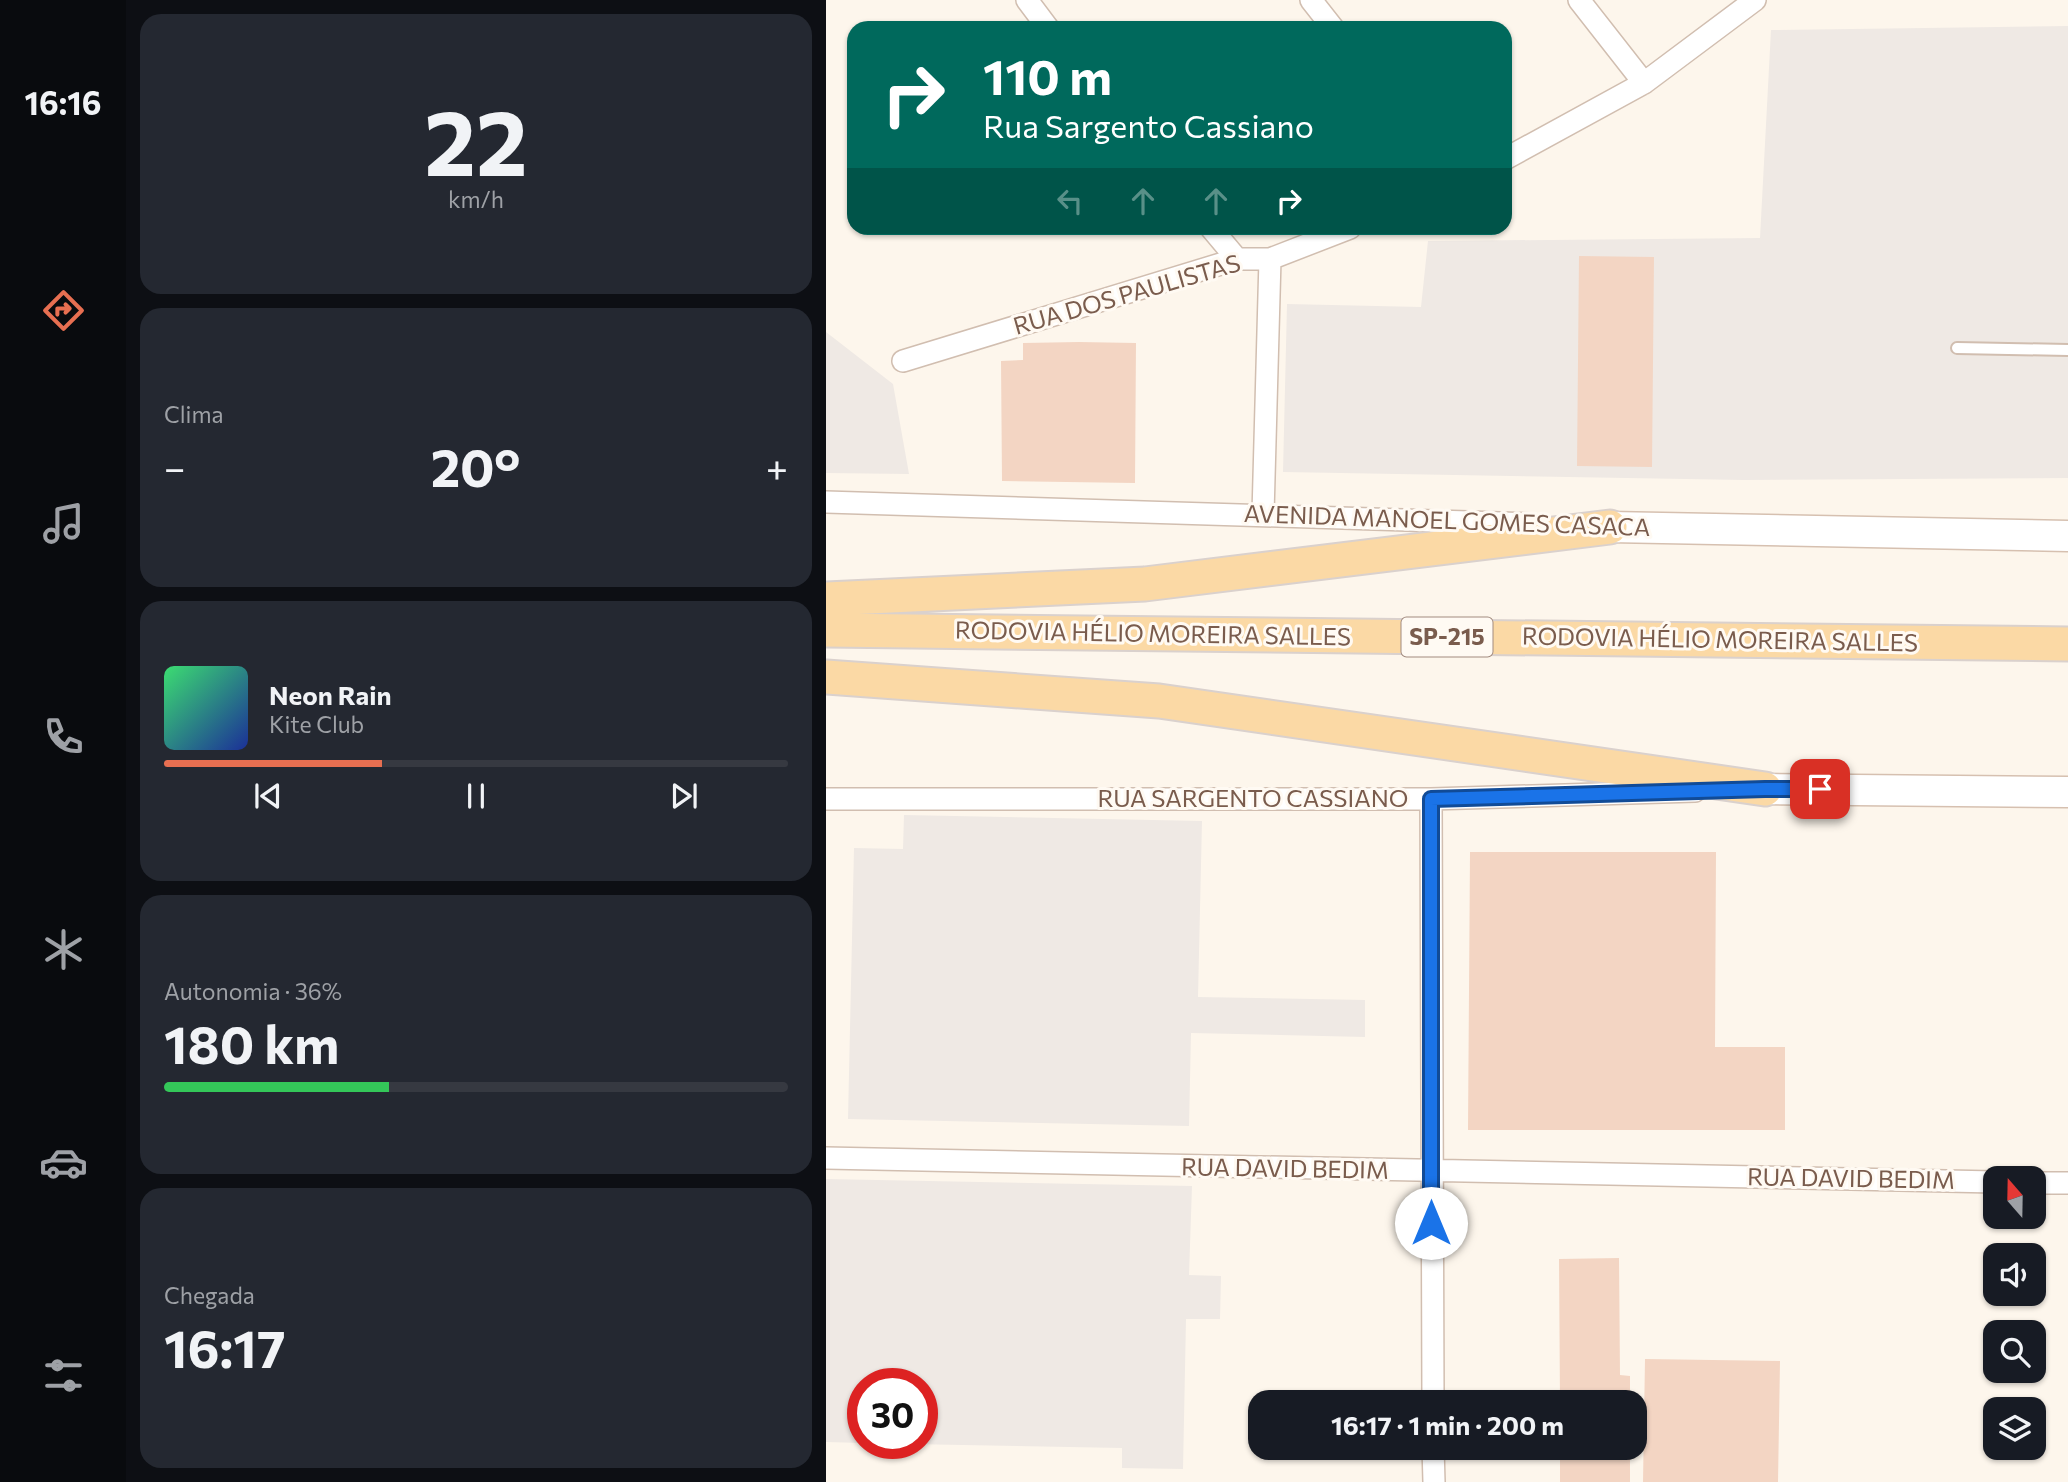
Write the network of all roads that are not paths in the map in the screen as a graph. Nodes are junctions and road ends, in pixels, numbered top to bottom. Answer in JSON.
{"nodes":[{"id":1,"x":1027,"y":0,"type":"edge"},
{"id":2,"x":1311,"y":0,"type":"edge"},
{"id":3,"x":1579,"y":0,"type":"edge"},
{"id":4,"x":1755,"y":0,"type":"edge"},
{"id":5,"x":1043,"y":21,"type":"edge"},
{"id":6,"x":1328,"y":21,"type":"edge"},
{"id":7,"x":1644,"y":83,"type":"junction"},
{"id":8,"x":1512,"y":155,"type":"edge"},
{"id":9,"x":1217,"y":235,"type":"edge"},
{"id":10,"x":1332,"y":235,"type":"edge"},
{"id":11,"x":1237,"y":259,"type":"junction"},
{"id":12,"x":1270,"y":259,"type":"junction"},
{"id":13,"x":1957,"y":348,"type":"dead end"},
{"id":14,"x":2068,"y":350,"type":"edge"},
{"id":15,"x":903,"y":361,"type":"dead end"},
{"id":16,"x":826,"y":502,"type":"edge"},
{"id":17,"x":1263,"y":514,"type":"junction"},
{"id":18,"x":1610,"y":527,"type":"junction"},
{"id":19,"x":2068,"y":536,"type":"edge"},
{"id":20,"x":826,"y":599,"type":"edge"},
{"id":21,"x":826,"y":630,"type":"edge"},
{"id":22,"x":2068,"y":644,"type":"edge"},
{"id":23,"x":826,"y":677,"type":"edge"},
{"id":24,"x":1765,"y":789,"type":"junction"},
{"id":25,"x":2068,"y":792,"type":"edge"},
{"id":26,"x":826,"y":799,"type":"edge"},
{"id":27,"x":1431,"y":799,"type":"junction"},
{"id":28,"x":826,"y":1158,"type":"edge"},
{"id":29,"x":1430,"y":1172,"type":"junction"},
{"id":30,"x":1983,"y":1182,"type":"edge"},
{"id":31,"x":2046,"y":1183,"type":"edge"},
{"id":32,"x":2068,"y":1183,"type":"edge"},
{"id":33,"x":1433,"y":1390,"type":"edge"},
{"id":34,"x":1433,"y":1460,"type":"edge"},
{"id":35,"x":1434,"y":1482,"type":"edge"}],
"edges":[{"from":1,"to":5,"type":"street"},
{"from":2,"to":6,"type":"street"},
{"from":3,"to":7,"type":"street"},
{"from":4,"to":7,"type":"street"},
{"from":7,"to":8,"type":"street"},
{"from":9,"to":11,"type":"street"},
{"from":10,"to":12,"type":"street","name":"RUA DOS PAULISTAS"},
{"from":11,"to":12,"type":"street","name":"RUA DOS PAULISTAS"},
{"from":11,"to":15,"type":"street","name":"RUA DOS PAULISTAS"},
{"from":12,"to":17,"type":"street"},
{"from":13,"to":14,"type":"lane"},
{"from":16,"to":17,"type":"street","name":"AVENIDA MANOEL GOMES CASACA"},
{"from":17,"to":18,"type":"street","name":"AVENIDA MANOEL GOMES CASACA"},
{"from":18,"to":19,"type":"main road","name":"AVENIDA MANOEL GOMES CASACA"},
{"from":18,"to":20,"type":"main road"},
{"from":21,"to":22,"type":"main road","name":"RODOVIA HÉLIO MOREIRA SALLES","number":"SP-215"},
{"from":23,"to":24,"type":"main road"},
{"from":24,"to":25,"type":"main road"},
{"from":24,"to":27,"type":"street","name":"RUA SARGENTO CASSIANO"},
{"from":26,"to":27,"type":"street","name":"RUA SARGENTO CASSIANO"},
{"from":27,"to":29,"type":"street"},
{"from":28,"to":29,"type":"street","name":"RUA DAVID BEDIM"},
{"from":29,"to":30,"type":"street","name":"RUA DAVID BEDIM"},
{"from":29,"to":33,"type":"street"},
{"from":31,"to":32,"type":"street"},
{"from":34,"to":35,"type":"street"}]}
